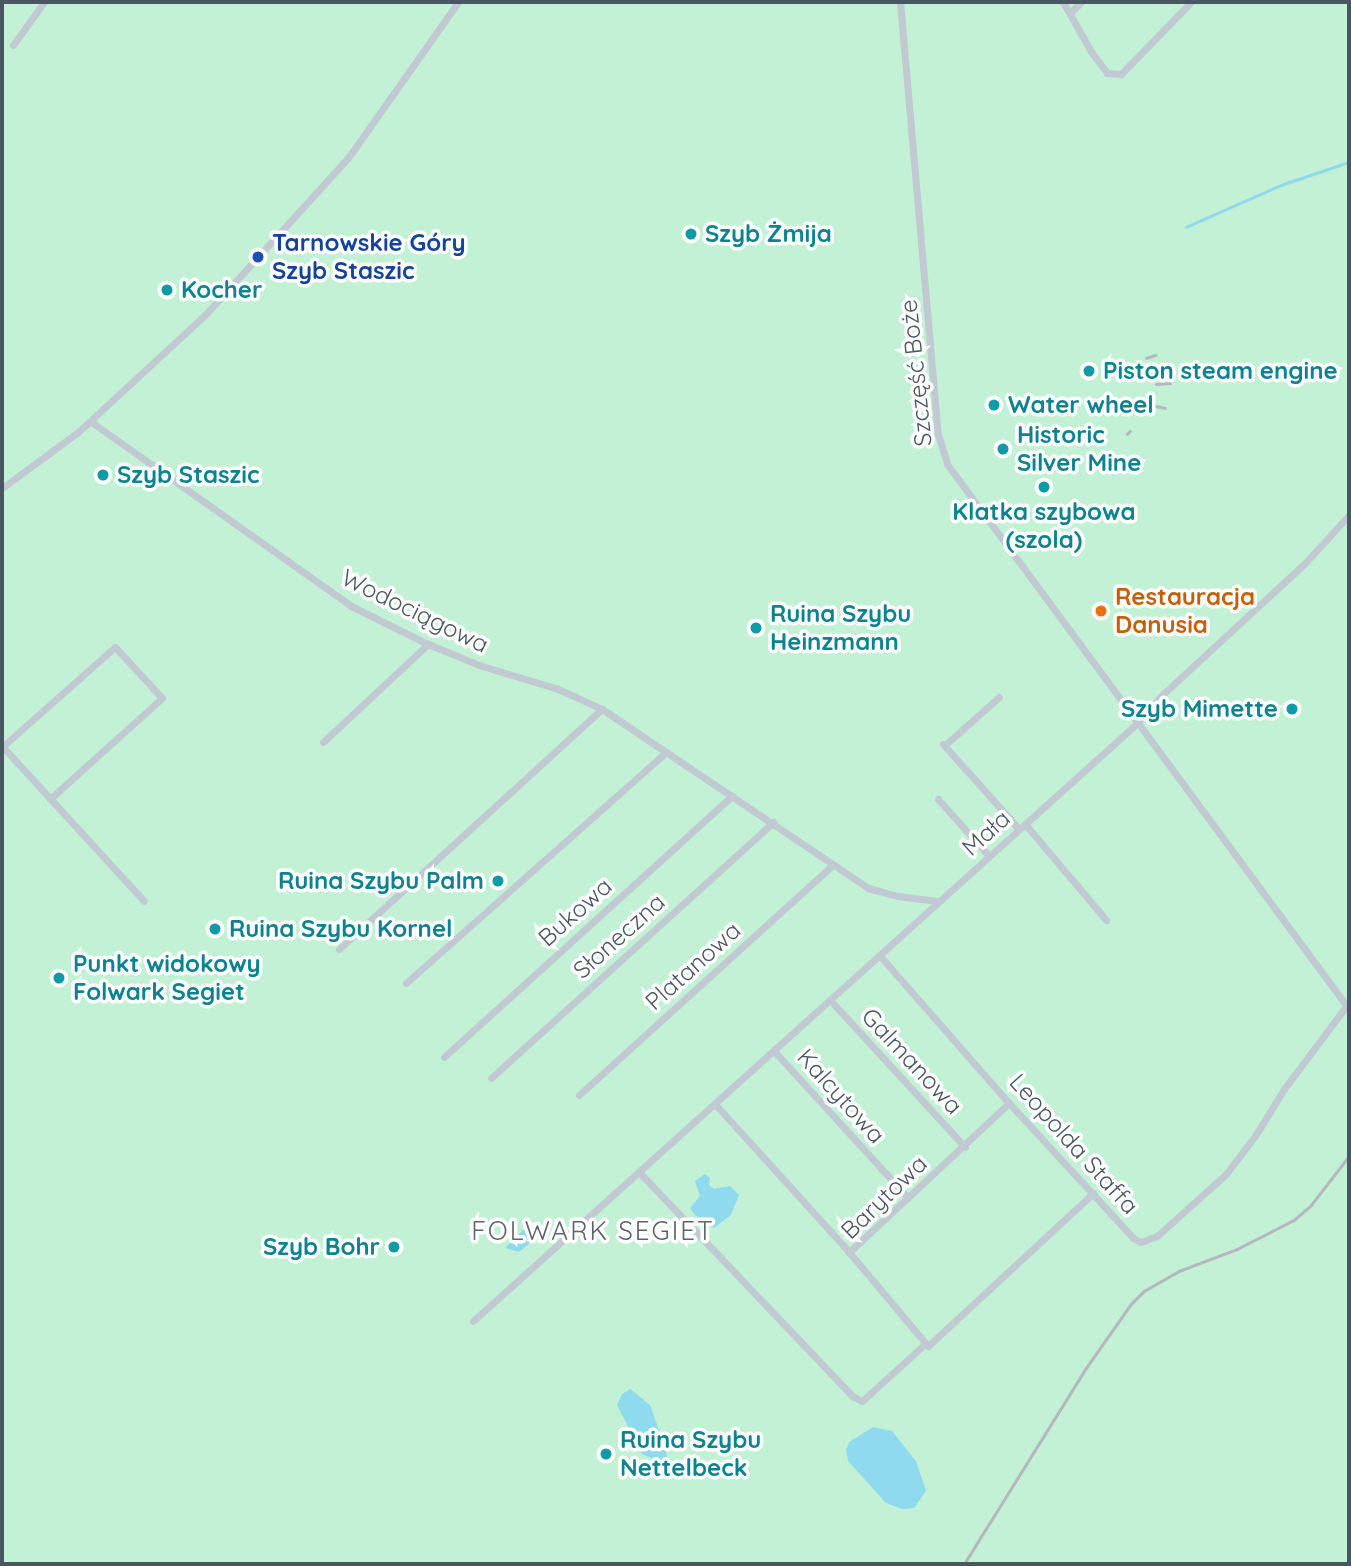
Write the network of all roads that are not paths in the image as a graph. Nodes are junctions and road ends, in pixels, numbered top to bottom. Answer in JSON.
{"nodes":[{"id":1,"x":44,"y":2,"type":"edge"},
{"id":2,"x":458,"y":2,"type":"edge"},
{"id":3,"x":900,"y":2,"type":"edge"},
{"id":4,"x":1063,"y":2,"type":"edge"},
{"id":5,"x":1081,"y":2,"type":"edge"},
{"id":6,"x":1191,"y":2,"type":"edge"},
{"id":7,"x":1070,"y":13,"type":"junction"},
{"id":8,"x":13,"y":44,"type":"dead end"},
{"id":9,"x":90,"y":421,"type":"junction"},
{"id":10,"x":2,"y":488,"type":"edge"},
{"id":11,"x":1349,"y":515,"type":"edge"},
{"id":12,"x":428,"y":645,"type":"junction"},
{"id":13,"x":999,"y":697,"type":"dead end"},
{"id":14,"x":602,"y":709,"type":"junction"},
{"id":15,"x":1136,"y":722,"type":"junction"},
{"id":16,"x":323,"y":742,"type":"dead end"},
{"id":17,"x":2,"y":746,"type":"edge"},
{"id":18,"x":666,"y":752,"type":"junction"},
{"id":19,"x":732,"y":796,"type":"junction"},
{"id":20,"x":50,"y":799,"type":"junction"},
{"id":21,"x":938,"y":799,"type":"dead end"},
{"id":22,"x":773,"y":822,"type":"junction"},
{"id":23,"x":1022,"y":826,"type":"junction"},
{"id":24,"x":989,"y":856,"type":"junction"},
{"id":25,"x":833,"y":865,"type":"junction"},
{"id":26,"x":144,"y":901,"type":"dead end"},
{"id":27,"x":938,"y":901,"type":"junction"},
{"id":28,"x":1106,"y":919,"type":"dead end"},
{"id":29,"x":339,"y":948,"type":"dead end"},
{"id":30,"x":881,"y":957,"type":"junction"},
{"id":31,"x":406,"y":983,"type":"dead end"},
{"id":32,"x":831,"y":1001,"type":"junction"},
{"id":33,"x":1348,"y":1007,"type":"edge"},
{"id":34,"x":774,"y":1051,"type":"junction"},
{"id":35,"x":444,"y":1057,"type":"dead end"},
{"id":36,"x":491,"y":1078,"type":"dead end"},
{"id":37,"x":579,"y":1095,"type":"dead end"},
{"id":38,"x":1009,"y":1102,"type":"junction"},
{"id":39,"x":715,"y":1104,"type":"junction"},
{"id":40,"x":965,"y":1147,"type":"junction"},
{"id":41,"x":639,"y":1171,"type":"junction"},
{"id":42,"x":1093,"y":1193,"type":"junction"},
{"id":43,"x":908,"y":1198,"type":"junction"},
{"id":44,"x":849,"y":1252,"type":"junction"},
{"id":45,"x":473,"y":1321,"type":"dead end"},
{"id":46,"x":926,"y":1343,"type":"junction"}],
"edges":[{"from":1,"to":8,"type":"street"},
{"from":2,"to":9,"type":"street"},
{"from":3,"to":15,"type":"street","name":"Szczęść Boże"},
{"from":4,"to":7,"type":"street"},
{"from":5,"to":7,"type":"street"},
{"from":6,"to":7,"type":"street"},
{"from":9,"to":10,"type":"street"},
{"from":9,"to":12,"type":"street","name":"Wodociągowa"},
{"from":11,"to":15,"type":"street","name":"Mała"},
{"from":12,"to":14,"type":"street","name":"Wodociągowa"},
{"from":12,"to":16,"type":"street"},
{"from":13,"to":23,"type":"street"},
{"from":14,"to":18,"type":"street","name":"Wodociągowa"},
{"from":14,"to":29,"type":"street"},
{"from":15,"to":23,"type":"street","name":"Mała"},
{"from":15,"to":33,"type":"street","name":"Leopolda Staffa"},
{"from":17,"to":20,"type":"street"},
{"from":17,"to":20,"type":"street"},
{"from":18,"to":19,"type":"street","name":"Wodociągowa"},
{"from":18,"to":31,"type":"street"},
{"from":19,"to":22,"type":"street","name":"Wodociągowa"},
{"from":19,"to":35,"type":"street","name":"Bukowa"},
{"from":20,"to":26,"type":"street"},
{"from":21,"to":24,"type":"street"},
{"from":22,"to":25,"type":"street","name":"Wodociągowa"},
{"from":22,"to":36,"type":"street","name":"Słoneczna"},
{"from":23,"to":24,"type":"street","name":"Mała"},
{"from":23,"to":28,"type":"street"},
{"from":24,"to":27,"type":"street","name":"Mała"},
{"from":25,"to":27,"type":"street","name":"Wodociągowa"},
{"from":25,"to":37,"type":"street","name":"Platanowa"},
{"from":27,"to":30,"type":"street","name":"Mała"},
{"from":30,"to":32,"type":"street","name":"Mała"},
{"from":30,"to":38,"type":"street","name":"Leopolda Staffa"},
{"from":32,"to":34,"type":"street","name":"Mała"},
{"from":32,"to":40,"type":"street","name":"Galmanowa"},
{"from":33,"to":42,"type":"street","name":"Leopolda Staffa"},
{"from":34,"to":39,"type":"street","name":"Mała"},
{"from":34,"to":43,"type":"street","name":"Kalcytowa"},
{"from":38,"to":40,"type":"street","name":"Barytowa"},
{"from":38,"to":42,"type":"street","name":"Leopolda Staffa"},
{"from":39,"to":41,"type":"street","name":"Mała"},
{"from":39,"to":44,"type":"street"},
{"from":40,"to":43,"type":"street","name":"Barytowa"},
{"from":41,"to":45,"type":"street","name":"Mała"},
{"from":41,"to":46,"type":"street"},
{"from":42,"to":46,"type":"street"},
{"from":43,"to":44,"type":"street","name":"Barytowa"},
{"from":44,"to":46,"type":"street","name":"Barytowa"}]}
